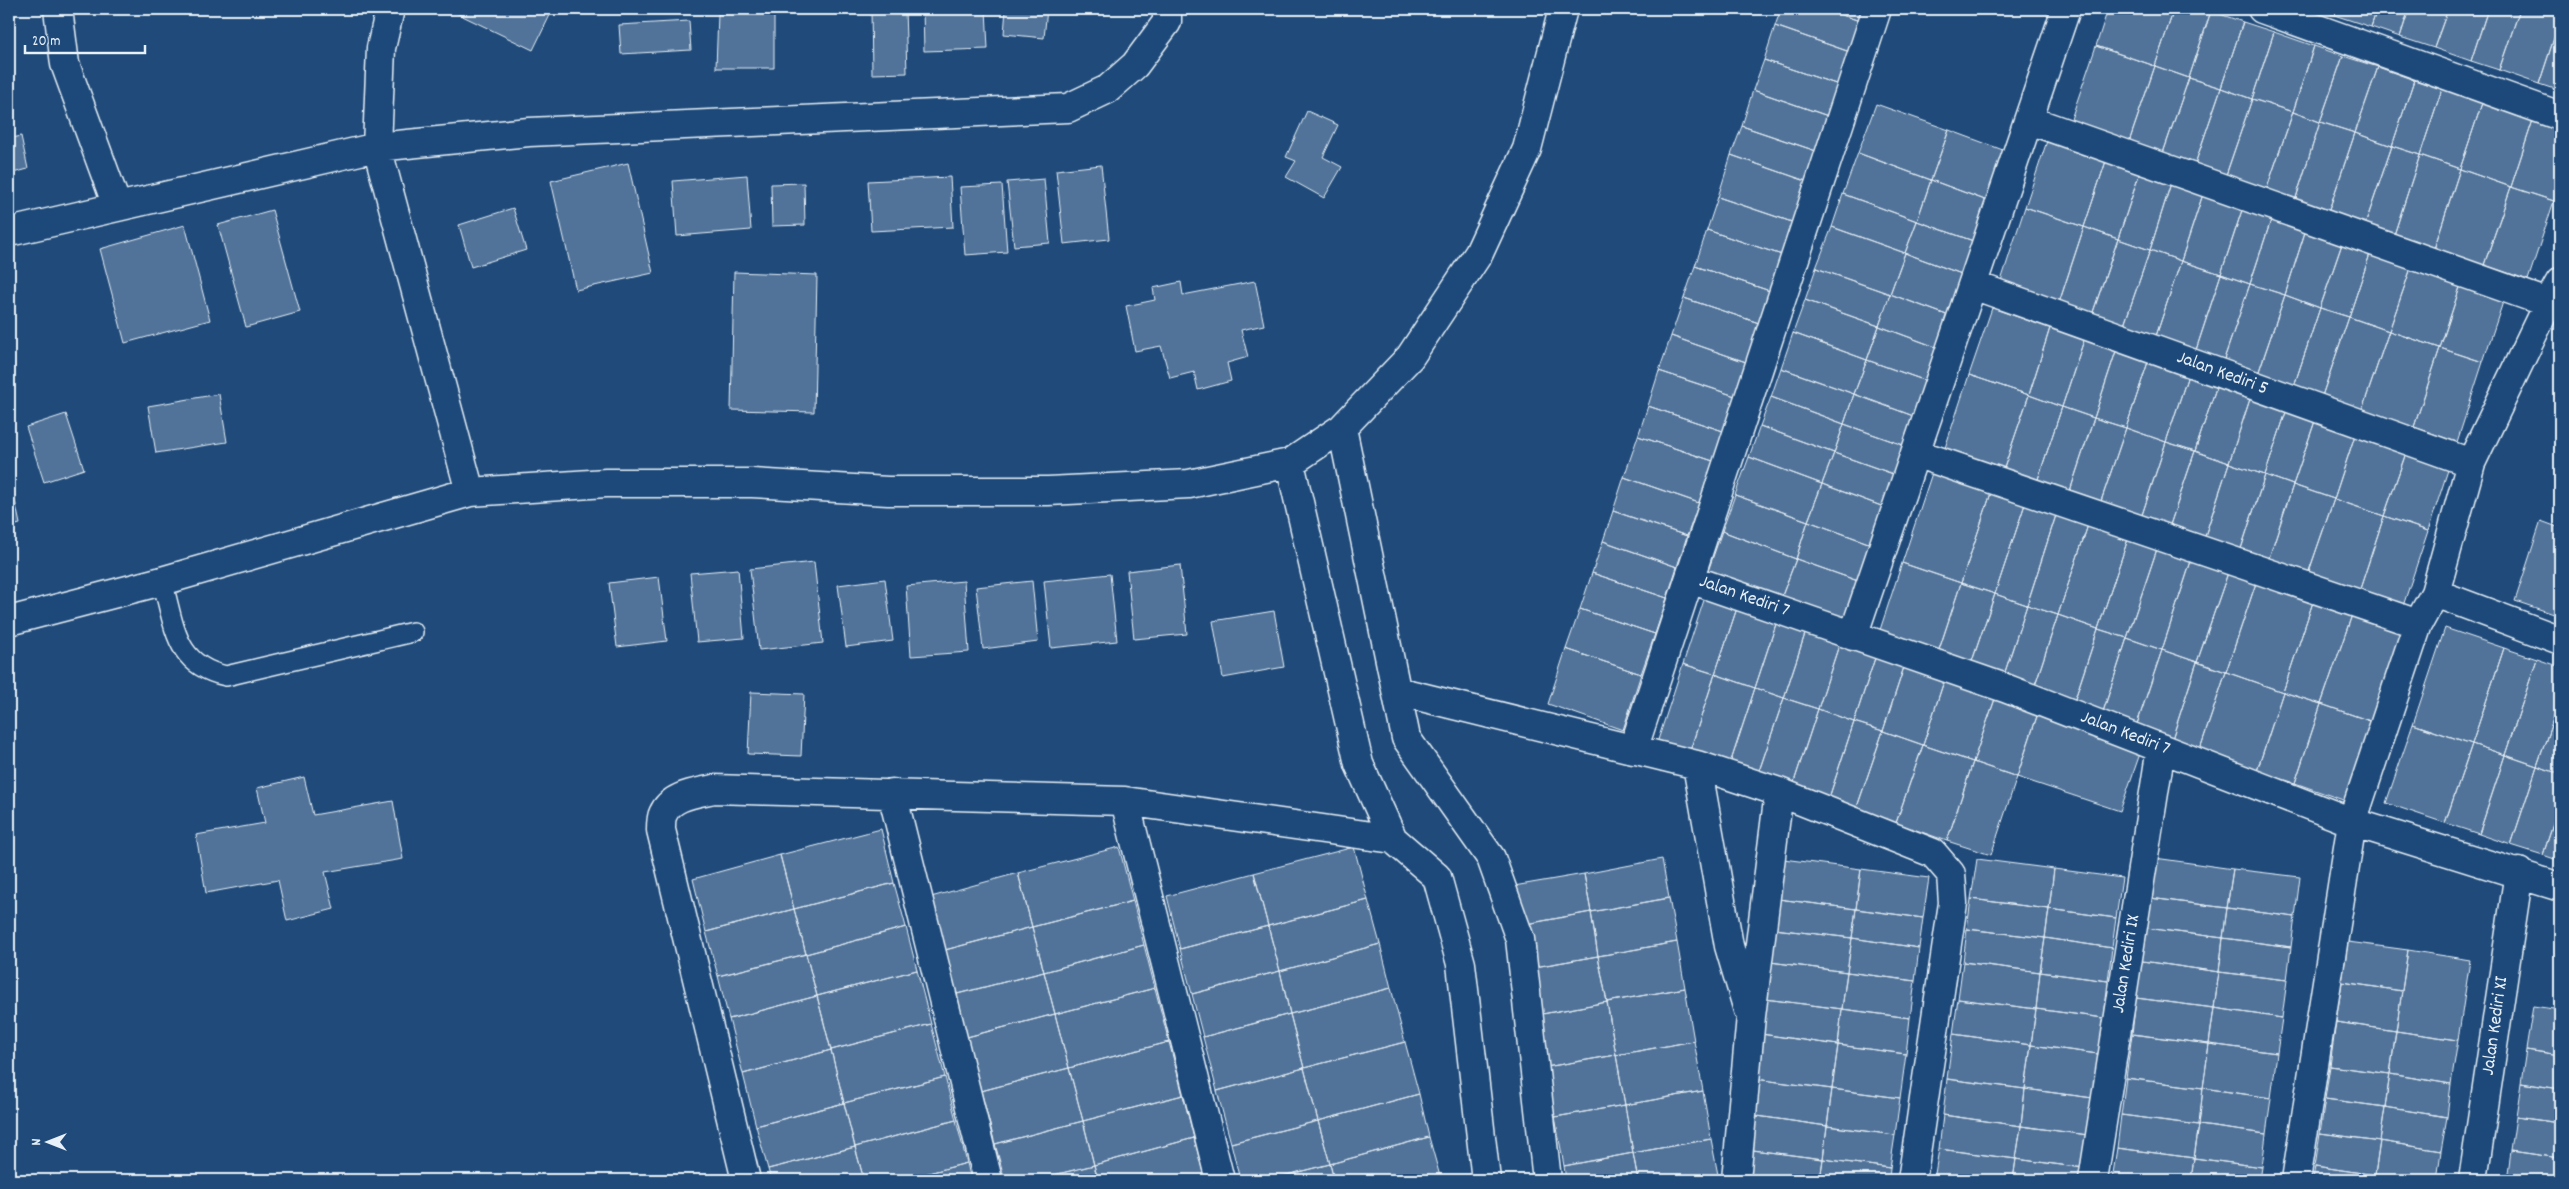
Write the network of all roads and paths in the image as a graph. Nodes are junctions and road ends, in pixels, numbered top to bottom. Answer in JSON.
{"nodes":[{"id":1,"x":58,"y":9,"type":"edge"},
{"id":2,"x":390,"y":9,"type":"edge"},
{"id":3,"x":1167,"y":9,"type":"edge"},
{"id":4,"x":1564,"y":9,"type":"edge"},
{"id":5,"x":1877,"y":9,"type":"edge"},
{"id":6,"x":2066,"y":9,"type":"edge"},
{"id":7,"x":2262,"y":9,"type":"edge"},
{"id":8,"x":2560,"y":116,"type":"edge"},
{"id":9,"x":2028,"y":120,"type":"junction"},
{"id":10,"x":377,"y":148,"type":"junction"},
{"id":11,"x":117,"y":206,"type":"junction"},
{"id":12,"x":9,"y":232,"type":"edge"},
{"id":13,"x":1973,"y":284,"type":"junction"},
{"id":14,"x":2554,"y":293,"type":"edge"},
{"id":15,"x":1342,"y":428,"type":"junction"},
{"id":16,"x":1916,"y":453,"type":"junction"},
{"id":17,"x":2471,"y":463,"type":"junction"},
{"id":18,"x":1290,"y":464,"type":"junction"},
{"id":19,"x":470,"y":492,"type":"junction"},
{"id":20,"x":1690,"y":579,"type":"junction"},
{"id":21,"x":162,"y":581,"type":"junction"},
{"id":22,"x":2435,"y":593,"type":"junction"},
{"id":23,"x":9,"y":621,"type":"edge"},
{"id":24,"x":2418,"y":624,"type":"junction"},
{"id":25,"x":413,"y":632,"type":"dead end"},
{"id":26,"x":1853,"y":636,"type":"junction"},
{"id":27,"x":2560,"y":640,"type":"edge"},
{"id":28,"x":1398,"y":691,"type":"junction"},
{"id":29,"x":2161,"y":748,"type":"junction"},
{"id":30,"x":1633,"y":750,"type":"junction"},
{"id":31,"x":1697,"y":765,"type":"junction"},
{"id":32,"x":1779,"y":792,"type":"junction"},
{"id":33,"x":892,"y":793,"type":"junction"},
{"id":34,"x":1125,"y":801,"type":"junction"},
{"id":35,"x":2352,"y":822,"type":"junction"},
{"id":36,"x":1393,"y":839,"type":"junction"},
{"id":37,"x":2519,"y":872,"type":"junction"},
{"id":38,"x":2560,"y":887,"type":"edge"},
{"id":39,"x":1750,"y":1016,"type":"junction"},
{"id":40,"x":743,"y":1180,"type":"edge"},
{"id":41,"x":988,"y":1180,"type":"edge"},
{"id":42,"x":1220,"y":1180,"type":"edge"},
{"id":43,"x":1486,"y":1180,"type":"edge"},
{"id":44,"x":1547,"y":1180,"type":"edge"},
{"id":45,"x":1736,"y":1180,"type":"edge"},
{"id":46,"x":1912,"y":1180,"type":"edge"},
{"id":47,"x":2093,"y":1180,"type":"edge"},
{"id":48,"x":2296,"y":1180,"type":"edge"},
{"id":49,"x":2473,"y":1180,"type":"edge"}],
"edges":[{"from":1,"to":11,"type":"street"},
{"from":2,"to":10,"type":"street"},
{"from":3,"to":10,"type":"street"},
{"from":4,"to":15,"type":"street"},
{"from":5,"to":20,"type":"street"},
{"from":6,"to":9,"type":"street"},
{"from":7,"to":8,"type":"street"},
{"from":9,"to":13,"type":"street"},
{"from":9,"to":14,"type":"street"},
{"from":10,"to":11,"type":"street"},
{"from":10,"to":19,"type":"street"},
{"from":11,"to":12,"type":"street"},
{"from":13,"to":16,"type":"street"},
{"from":13,"to":17,"type":"street","name":"Jalan Kediri 5"},
{"from":14,"to":17,"type":"street"},
{"from":15,"to":18,"type":"street"},
{"from":15,"to":28,"type":"street"},
{"from":16,"to":24,"type":"street"},
{"from":16,"to":26,"type":"street"},
{"from":17,"to":22,"type":"street"},
{"from":18,"to":19,"type":"street"},
{"from":18,"to":36,"type":"street"},
{"from":19,"to":21,"type":"street"},
{"from":20,"to":26,"type":"street","name":"Jalan Kediri 7"},
{"from":20,"to":30,"type":"street"},
{"from":21,"to":23,"type":"street"},
{"from":21,"to":25,"type":"lane"},
{"from":22,"to":24,"type":"street"},
{"from":22,"to":27,"type":"street"},
{"from":24,"to":35,"type":"street"},
{"from":26,"to":29,"type":"street","name":"Jalan Kediri 7"},
{"from":28,"to":30,"type":"street"},
{"from":28,"to":44,"type":"street"},
{"from":29,"to":35,"type":"street","name":"Jalan Kediri 7"},
{"from":29,"to":47,"type":"street","name":"Jalan Kediri IX"},
{"from":30,"to":31,"type":"street"},
{"from":31,"to":32,"type":"street"},
{"from":31,"to":39,"type":"street"},
{"from":32,"to":39,"type":"street"},
{"from":32,"to":46,"type":"street"},
{"from":33,"to":34,"type":"street"},
{"from":33,"to":40,"type":"street"},
{"from":33,"to":41,"type":"street"},
{"from":34,"to":36,"type":"street"},
{"from":34,"to":42,"type":"street"},
{"from":35,"to":37,"type":"street","name":"Jalan Kediri 7"},
{"from":35,"to":48,"type":"street"},
{"from":36,"to":43,"type":"street"},
{"from":37,"to":38,"type":"street","name":"Jalan Kediri 7"},
{"from":37,"to":49,"type":"street","name":"Jalan Kediri XI"},
{"from":39,"to":45,"type":"street"}]}
